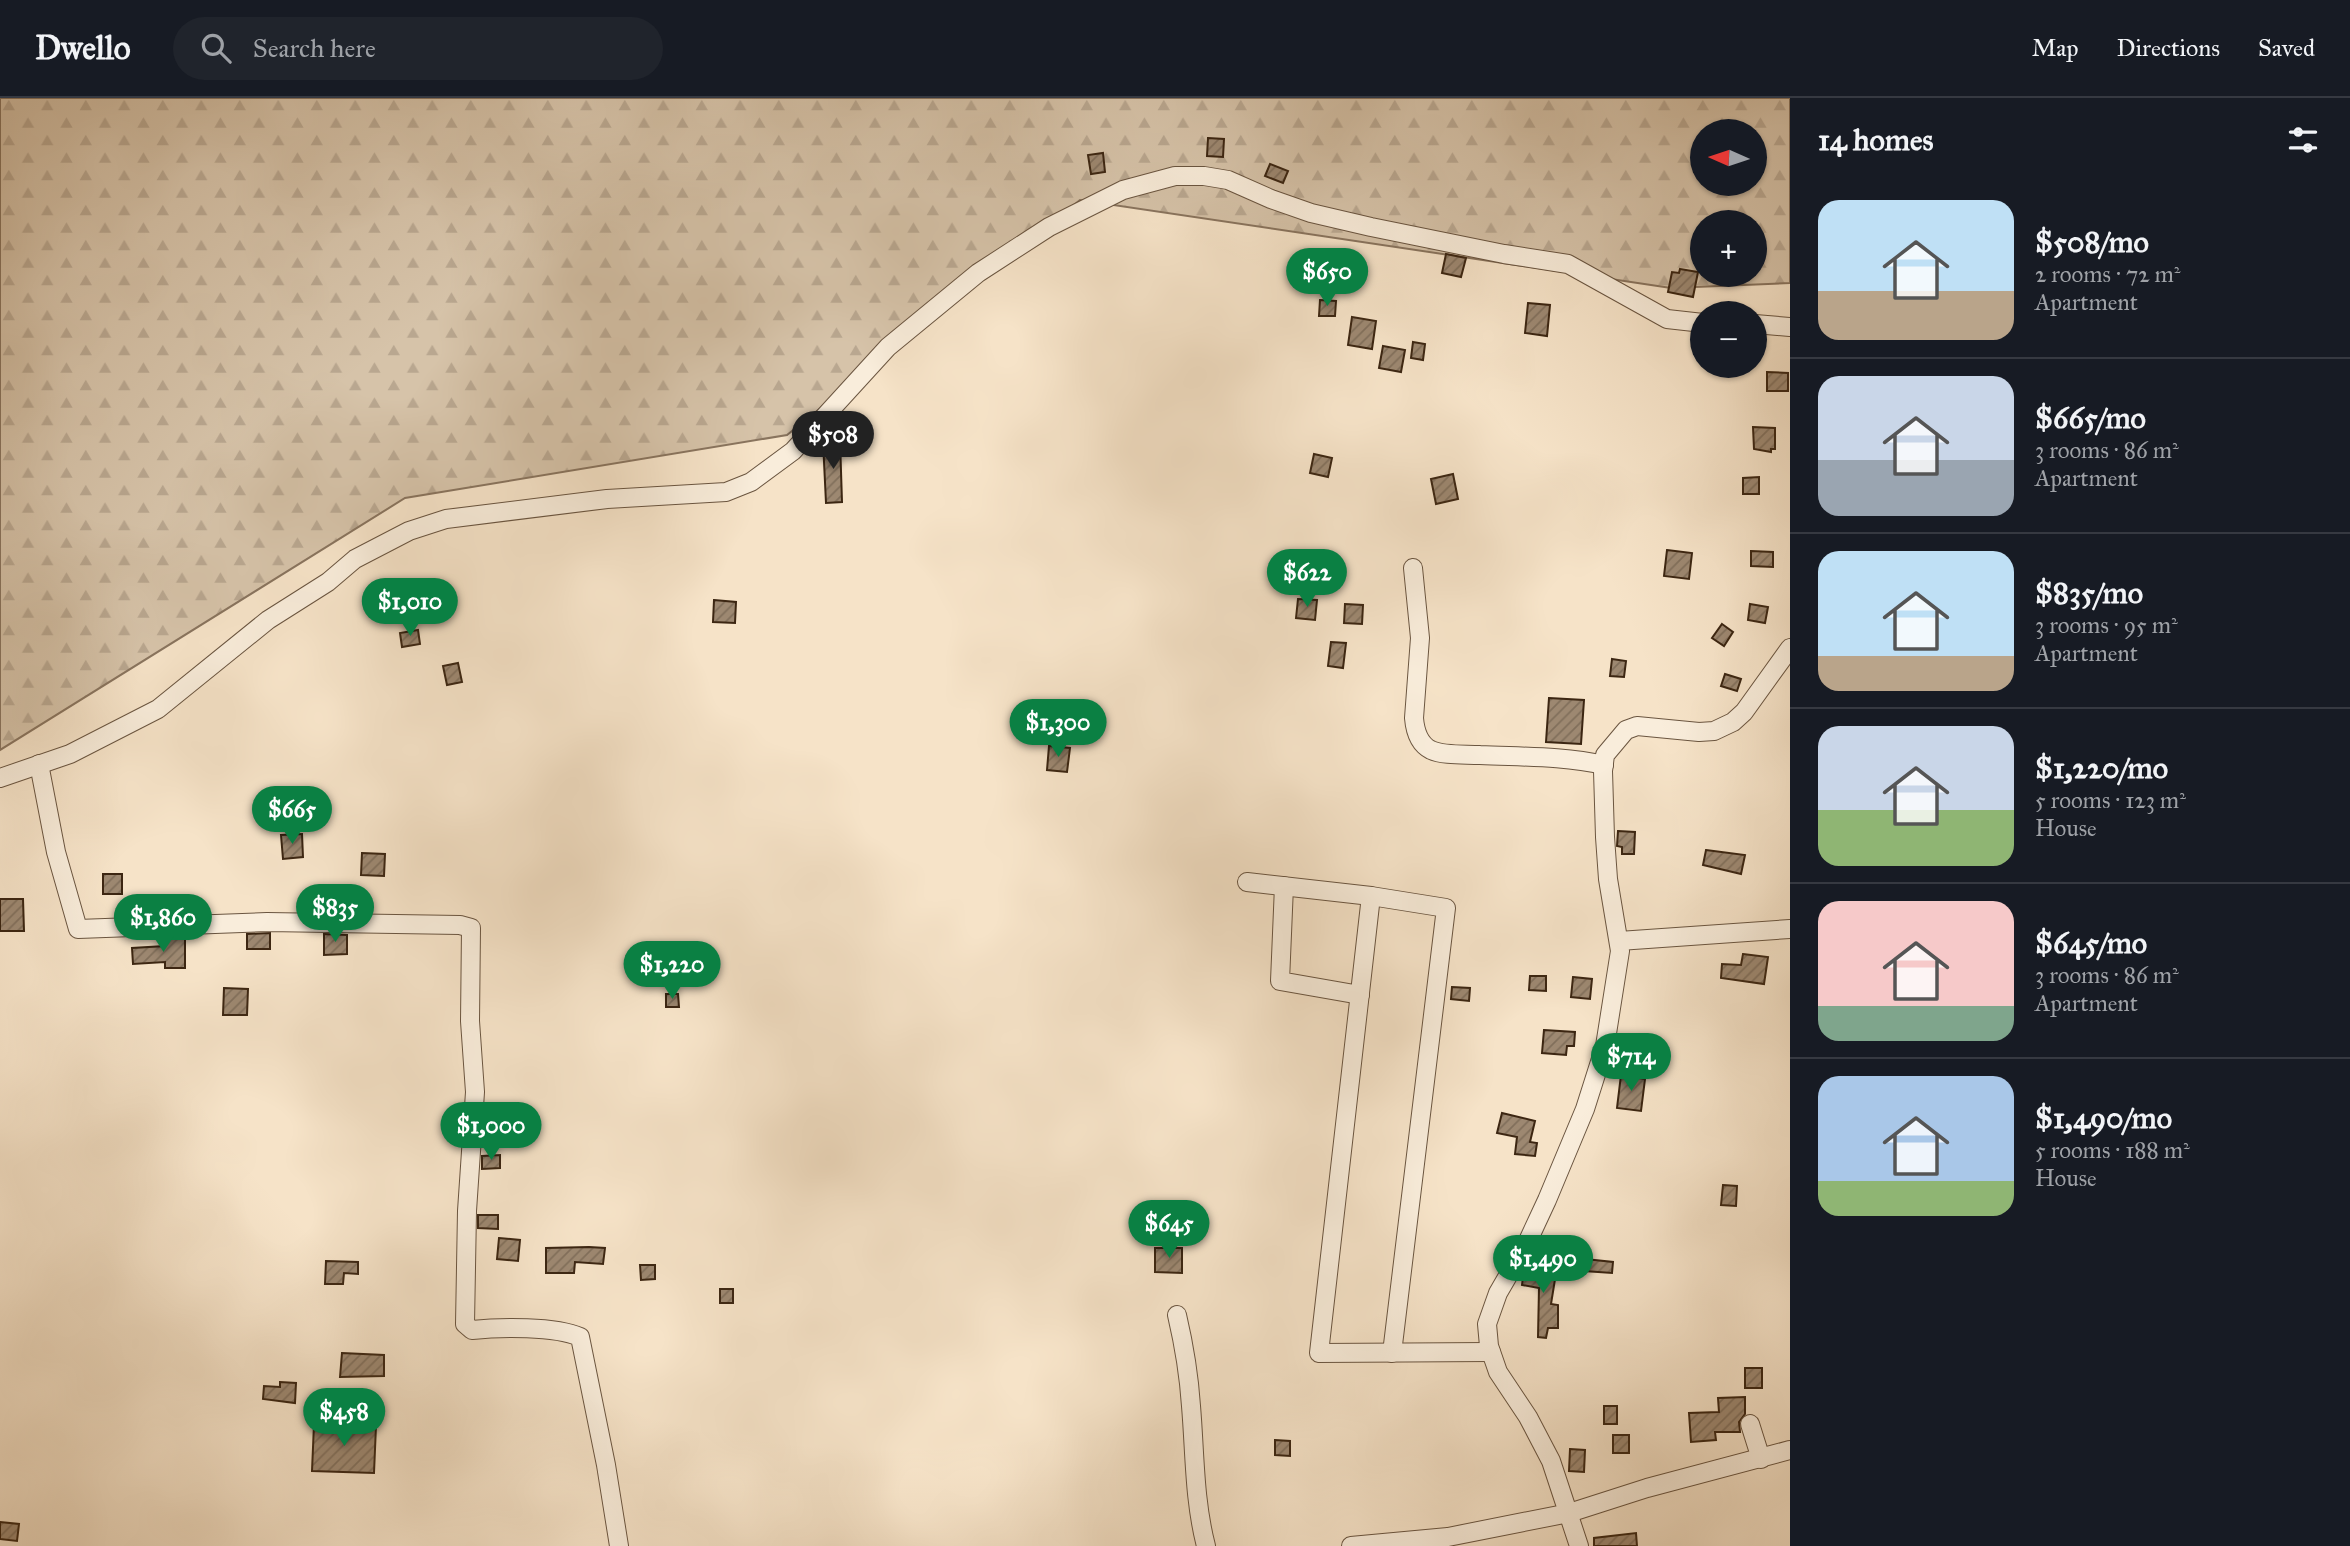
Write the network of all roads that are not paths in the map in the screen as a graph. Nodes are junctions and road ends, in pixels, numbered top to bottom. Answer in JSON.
{"nodes":[{"id":1,"x":1690,"y":322,"type":"edge"},
{"id":2,"x":1767,"y":325,"type":"edge"},
{"id":3,"x":1790,"y":327,"type":"edge"},
{"id":4,"x":1413,"y":568,"type":"dead end"},
{"id":5,"x":1790,"y":648,"type":"edge"},
{"id":6,"x":39,"y":764,"type":"junction"},
{"id":7,"x":1604,"y":765,"type":"junction"},
{"id":8,"x":0,"y":778,"type":"edge"},
{"id":9,"x":1247,"y":882,"type":"dead end"},
{"id":10,"x":1284,"y":886,"type":"junction"},
{"id":11,"x":1371,"y":896,"type":"junction"},
{"id":12,"x":1790,"y":929,"type":"edge"},
{"id":13,"x":1619,"y":942,"type":"junction"},
{"id":14,"x":1360,"y":995,"type":"junction"},
{"id":15,"x":1177,"y":1315,"type":"dead end"},
{"id":16,"x":1491,"y":1352,"type":"junction"},
{"id":17,"x":1392,"y":1353,"type":"junction"},
{"id":18,"x":1751,"y":1424,"type":"dead end"},
{"id":19,"x":1790,"y":1450,"type":"edge"},
{"id":20,"x":1761,"y":1459,"type":"junction"},
{"id":21,"x":1566,"y":1503,"type":"junction"},
{"id":22,"x":619,"y":1546,"type":"edge"},
{"id":23,"x":1206,"y":1546,"type":"edge"},
{"id":24,"x":1350,"y":1546,"type":"edge"},
{"id":25,"x":1579,"y":1546,"type":"edge"}],
"edges":[{"from":1,"to":6,"type":"street"},
{"from":2,"to":3,"type":"street"},
{"from":4,"to":7,"type":"street"},
{"from":5,"to":7,"type":"street"},
{"from":6,"to":8,"type":"street"},
{"from":6,"to":22,"type":"street"},
{"from":7,"to":13,"type":"street"},
{"from":9,"to":10,"type":"street"},
{"from":10,"to":11,"type":"street"},
{"from":10,"to":14,"type":"street"},
{"from":11,"to":14,"type":"street"},
{"from":11,"to":17,"type":"street"},
{"from":12,"to":13,"type":"street"},
{"from":13,"to":16,"type":"street"},
{"from":14,"to":17,"type":"street"},
{"from":15,"to":23,"type":"street"},
{"from":16,"to":17,"type":"street"},
{"from":16,"to":21,"type":"street"},
{"from":18,"to":20,"type":"street"},
{"from":19,"to":20,"type":"street"},
{"from":20,"to":21,"type":"street"},
{"from":21,"to":24,"type":"street"},
{"from":21,"to":25,"type":"street"}]}
